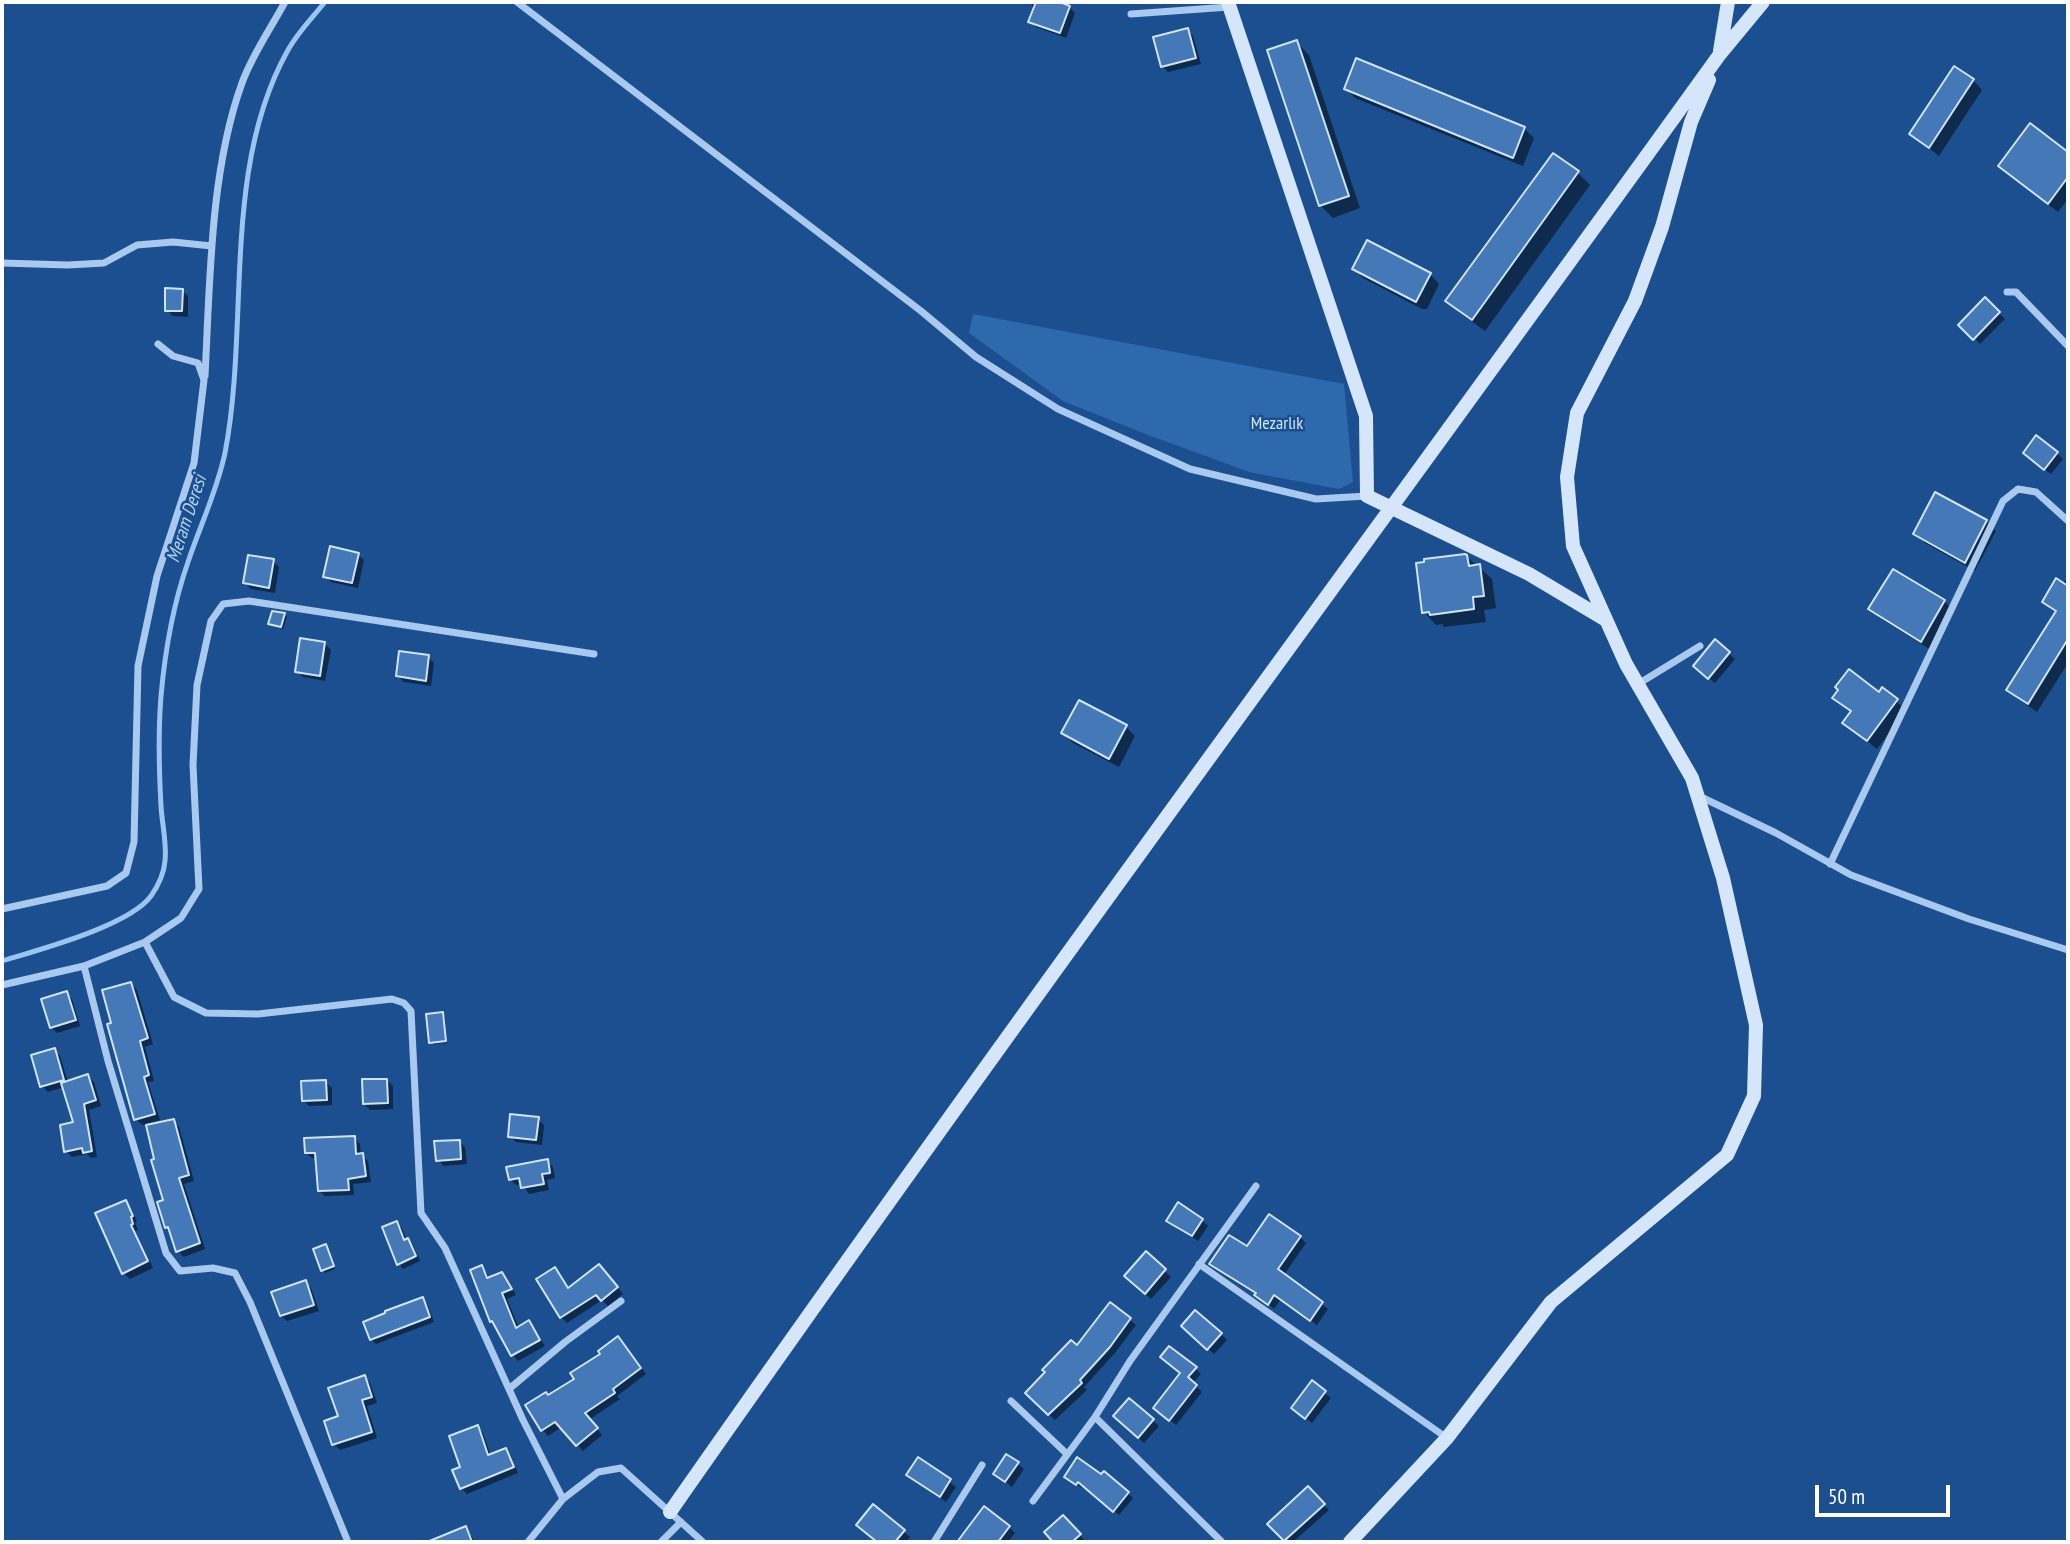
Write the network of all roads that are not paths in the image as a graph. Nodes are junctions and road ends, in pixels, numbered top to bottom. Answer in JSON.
{"nodes":[{"id":1,"x":285,"y":2,"type":"edge"},
{"id":2,"x":517,"y":2,"type":"edge"},
{"id":3,"x":1728,"y":2,"type":"edge"},
{"id":4,"x":1763,"y":2,"type":"edge"},
{"id":5,"x":1229,"y":4,"type":"edge"},
{"id":6,"x":1131,"y":14,"type":"dead end"},
{"id":7,"x":1720,"y":54,"type":"junction"},
{"id":8,"x":212,"y":246,"type":"junction"},
{"id":9,"x":2,"y":263,"type":"edge"},
{"id":10,"x":2007,"y":292,"type":"dead end"},
{"id":11,"x":158,"y":344,"type":"dead end"},
{"id":12,"x":2068,"y":346,"type":"edge"},
{"id":13,"x":205,"y":380,"type":"junction"},
{"id":14,"x":1367,"y":496,"type":"junction"},
{"id":15,"x":1392,"y":508,"type":"junction"},
{"id":16,"x":2068,"y":521,"type":"edge"},
{"id":17,"x":1606,"y":620,"type":"junction"},
{"id":18,"x":1700,"y":646,"type":"dead end"},
{"id":19,"x":594,"y":654,"type":"dead end"},
{"id":20,"x":1637,"y":684,"type":"junction"},
{"id":21,"x":1698,"y":795,"type":"junction"},
{"id":22,"x":1830,"y":864,"type":"junction"},
{"id":23,"x":2,"y":909,"type":"edge"},
{"id":24,"x":145,"y":942,"type":"junction"},
{"id":25,"x":2068,"y":950,"type":"edge"},
{"id":26,"x":85,"y":966,"type":"junction"},
{"id":27,"x":2,"y":985,"type":"edge"},
{"id":28,"x":1256,"y":1186,"type":"dead end"},
{"id":29,"x":1199,"y":1264,"type":"junction"},
{"id":30,"x":621,"y":1301,"type":"dead end"},
{"id":31,"x":509,"y":1389,"type":"junction"},
{"id":32,"x":1011,"y":1401,"type":"dead end"},
{"id":33,"x":1095,"y":1418,"type":"junction"},
{"id":34,"x":1447,"y":1438,"type":"junction"},
{"id":35,"x":1067,"y":1454,"type":"junction"},
{"id":36,"x":982,"y":1465,"type":"dead end"},
{"id":37,"x":563,"y":1499,"type":"junction"},
{"id":38,"x":1033,"y":1501,"type":"dead end"},
{"id":39,"x":675,"y":1517,"type":"junction"},
{"id":40,"x":940,"y":1534,"type":"junction"},
{"id":41,"x":348,"y":1542,"type":"edge"},
{"id":42,"x":528,"y":1542,"type":"edge"},
{"id":43,"x":661,"y":1542,"type":"edge"},
{"id":44,"x":703,"y":1542,"type":"edge"},
{"id":45,"x":934,"y":1542,"type":"edge"},
{"id":46,"x":948,"y":1542,"type":"edge"},
{"id":47,"x":1222,"y":1542,"type":"edge"},
{"id":48,"x":1350,"y":1542,"type":"edge"}],
"edges":[{"from":1,"to":8,"type":"street"},
{"from":2,"to":14,"type":"street"},
{"from":3,"to":7,"type":"street"},
{"from":4,"to":7,"type":"street"},
{"from":5,"to":6,"type":"street"},
{"from":5,"to":14,"type":"street"},
{"from":7,"to":15,"type":"street"},
{"from":7,"to":17,"type":"street"},
{"from":8,"to":9,"type":"street"},
{"from":8,"to":13,"type":"street"},
{"from":10,"to":12,"type":"street"},
{"from":11,"to":13,"type":"street"},
{"from":13,"to":23,"type":"street"},
{"from":14,"to":15,"type":"street"},
{"from":15,"to":17,"type":"street"},
{"from":15,"to":39,"type":"street"},
{"from":16,"to":22,"type":"street"},
{"from":17,"to":20,"type":"street"},
{"from":18,"to":20,"type":"street"},
{"from":19,"to":24,"type":"street"},
{"from":20,"to":21,"type":"street"},
{"from":21,"to":22,"type":"street"},
{"from":21,"to":34,"type":"street"},
{"from":22,"to":25,"type":"street"},
{"from":24,"to":26,"type":"street"},
{"from":24,"to":31,"type":"street"},
{"from":26,"to":27,"type":"street"},
{"from":26,"to":41,"type":"street"},
{"from":28,"to":29,"type":"street"},
{"from":29,"to":33,"type":"street"},
{"from":29,"to":34,"type":"street"},
{"from":30,"to":31,"type":"street"},
{"from":31,"to":37,"type":"street"},
{"from":32,"to":35,"type":"street"},
{"from":33,"to":35,"type":"street"},
{"from":33,"to":47,"type":"street"},
{"from":34,"to":48,"type":"street"},
{"from":35,"to":38,"type":"street"},
{"from":36,"to":40,"type":"street"},
{"from":37,"to":39,"type":"street"},
{"from":37,"to":42,"type":"street"},
{"from":39,"to":43,"type":"street"},
{"from":39,"to":44,"type":"street"},
{"from":40,"to":45,"type":"street"},
{"from":40,"to":46,"type":"street"}]}
